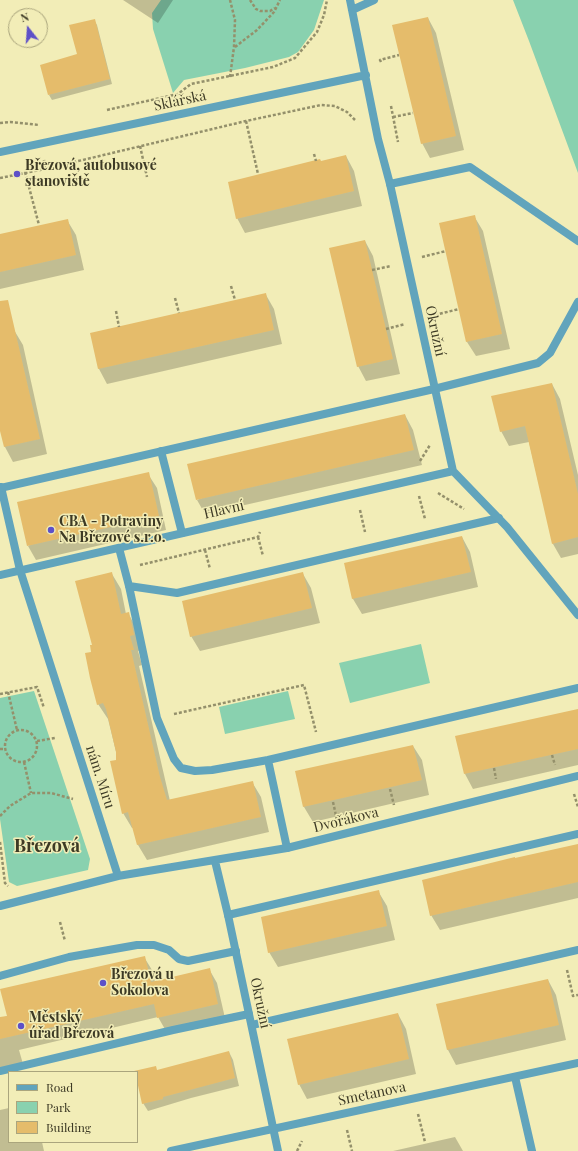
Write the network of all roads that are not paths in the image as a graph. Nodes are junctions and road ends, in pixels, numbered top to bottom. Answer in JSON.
{"nodes":[{"id":1,"x":350,"y":0,"type":"edge"},
{"id":2,"x":374,"y":0,"type":"edge"},
{"id":3,"x":352,"y":10,"type":"junction"},
{"id":4,"x":366,"y":75,"type":"junction"},
{"id":5,"x":0,"y":152,"type":"edge"},
{"id":6,"x":390,"y":184,"type":"junction"},
{"id":7,"x":578,"y":241,"type":"edge"},
{"id":8,"x":578,"y":302,"type":"edge"},
{"id":9,"x":434,"y":389,"type":"junction"},
{"id":10,"x":161,"y":451,"type":"junction"},
{"id":11,"x":453,"y":471,"type":"junction"},
{"id":12,"x":1,"y":488,"type":"edge"},
{"id":13,"x":499,"y":518,"type":"junction"},
{"id":14,"x":182,"y":533,"type":"junction"},
{"id":15,"x":119,"y":548,"type":"junction"},
{"id":16,"x":20,"y":570,"type":"junction"},
{"id":17,"x":0,"y":575,"type":"edge"},
{"id":18,"x":129,"y":586,"type":"junction"},
{"id":19,"x":578,"y":615,"type":"edge"},
{"id":20,"x":578,"y":688,"type":"edge"},
{"id":21,"x":268,"y":760,"type":"junction"},
{"id":22,"x":578,"y":776,"type":"edge"},
{"id":23,"x":578,"y":834,"type":"edge"},
{"id":24,"x":287,"y":848,"type":"junction"},
{"id":25,"x":215,"y":860,"type":"junction"},
{"id":26,"x":118,"y":876,"type":"junction"},
{"id":27,"x":0,"y":906,"type":"edge"},
{"id":28,"x":228,"y":915,"type":"junction"},
{"id":29,"x":578,"y":950,"type":"edge"},
{"id":30,"x":236,"y":951,"type":"junction"},
{"id":31,"x":0,"y":976,"type":"edge"},
{"id":32,"x":250,"y":1014,"type":"junction"},
{"id":33,"x":252,"y":1025,"type":"junction"},
{"id":34,"x":578,"y":1063,"type":"edge"},
{"id":35,"x":0,"y":1071,"type":"edge"},
{"id":36,"x":515,"y":1077,"type":"junction"},
{"id":37,"x":274,"y":1128,"type":"junction"},
{"id":38,"x":171,"y":1151,"type":"edge"},
{"id":39,"x":278,"y":1151,"type":"edge"},
{"id":40,"x":532,"y":1151,"type":"edge"}],
"edges":[{"from":1,"to":3,"type":"street","name":"Okružní"},
{"from":2,"to":3,"type":"street"},
{"from":3,"to":4,"type":"street","name":"Okružní"},
{"from":4,"to":5,"type":"street","name":"Sklářská"},
{"from":4,"to":6,"type":"street","name":"Okružní"},
{"from":6,"to":7,"type":"street"},
{"from":6,"to":9,"type":"street","name":"Okružní"},
{"from":8,"to":9,"type":"street"},
{"from":9,"to":10,"type":"street"},
{"from":9,"to":11,"type":"street","name":"Okružní"},
{"from":10,"to":12,"type":"street"},
{"from":10,"to":14,"type":"street"},
{"from":11,"to":13,"type":"street"},
{"from":11,"to":14,"type":"street","name":"Hlavní"},
{"from":12,"to":16,"type":"street","name":"nám. Míru"},
{"from":13,"to":18,"type":"street"},
{"from":13,"to":19,"type":"street"},
{"from":14,"to":15,"type":"street","name":"Hlavní"},
{"from":15,"to":16,"type":"street","name":"Hlavní"},
{"from":15,"to":18,"type":"street"},
{"from":16,"to":17,"type":"street","name":"Hlavní"},
{"from":16,"to":26,"type":"street","name":"nám. Míru"},
{"from":18,"to":21,"type":"street"},
{"from":20,"to":21,"type":"street"},
{"from":21,"to":24,"type":"street"},
{"from":22,"to":24,"type":"street","name":"Dvořákova"},
{"from":23,"to":28,"type":"street"},
{"from":24,"to":25,"type":"street","name":"Dvořákova"},
{"from":25,"to":26,"type":"street","name":"Dvořákova"},
{"from":25,"to":28,"type":"street","name":"Okružní"},
{"from":26,"to":27,"type":"street"},
{"from":28,"to":30,"type":"street","name":"Okružní"},
{"from":29,"to":33,"type":"street"},
{"from":30,"to":31,"type":"street"},
{"from":30,"to":32,"type":"street","name":"Okružní"},
{"from":32,"to":33,"type":"street","name":"Okružní"},
{"from":32,"to":35,"type":"street"},
{"from":33,"to":37,"type":"street","name":"Okružní"},
{"from":34,"to":36,"type":"street","name":"Smetanova"},
{"from":36,"to":37,"type":"street","name":"Smetanova"},
{"from":36,"to":40,"type":"street"},
{"from":37,"to":38,"type":"street","name":"Smetanova"},
{"from":37,"to":39,"type":"street","name":"Okružní"}]}
